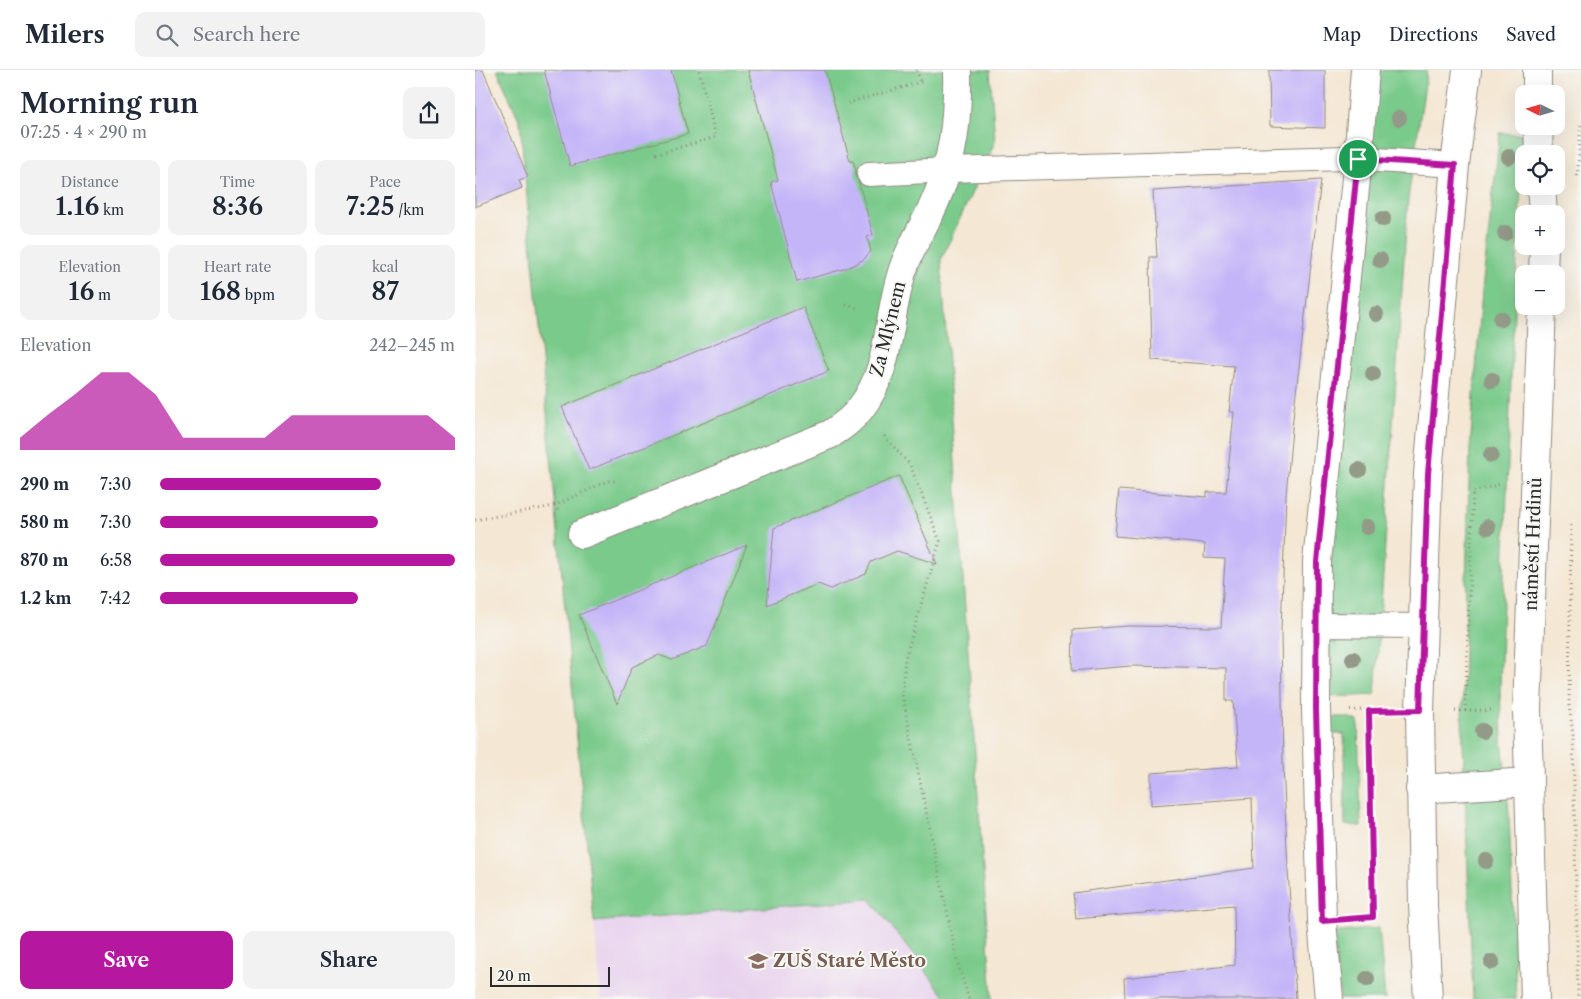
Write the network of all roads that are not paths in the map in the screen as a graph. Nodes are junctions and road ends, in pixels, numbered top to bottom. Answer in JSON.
{"nodes":[{"id":1,"x":957,"y":70,"type":"edge"},
{"id":2,"x":1365,"y":70,"type":"edge"},
{"id":3,"x":1467,"y":70,"type":"edge"},
{"id":4,"x":1537,"y":70,"type":"edge"},
{"id":5,"x":1537,"y":85,"type":"edge"},
{"id":6,"x":1358,"y":159,"type":"junction"},
{"id":7,"x":1455,"y":165,"type":"junction"},
{"id":8,"x":948,"y":170,"type":"junction"},
{"id":9,"x":869,"y":174,"type":"dead end"},
{"id":10,"x":1542,"y":315,"type":"edge"},
{"id":11,"x":582,"y":534,"type":"road end"},
{"id":12,"x":1316,"y":625,"type":"junction"},
{"id":13,"x":1422,"y":626,"type":"junction"},
{"id":14,"x":1529,"y":782,"type":"junction"},
{"id":15,"x":1420,"y":789,"type":"junction"},
{"id":16,"x":1329,"y":999,"type":"edge"},
{"id":17,"x":1428,"y":999,"type":"edge"},
{"id":18,"x":1535,"y":999,"type":"edge"}],
"edges":[{"from":1,"to":8,"type":"street","name":"Za Mlýnem"},
{"from":2,"to":6,"type":"street"},
{"from":3,"to":7,"type":"street"},
{"from":4,"to":5,"type":"street"},
{"from":6,"to":7,"type":"lane"},
{"from":6,"to":8,"type":"lane"},
{"from":6,"to":12,"type":"street"},
{"from":7,"to":13,"type":"street"},
{"from":8,"to":9,"type":"lane"},
{"from":8,"to":11,"type":"street","name":"Za Mlýnem"},
{"from":10,"to":14,"type":"street","name":"náměstí Hrdinů"},
{"from":12,"to":13,"type":"lane"},
{"from":12,"to":16,"type":"street"},
{"from":13,"to":15,"type":"street"},
{"from":14,"to":15,"type":"street"},
{"from":14,"to":18,"type":"street","name":"náměstí Hrdinů"},
{"from":15,"to":17,"type":"street"}]}
